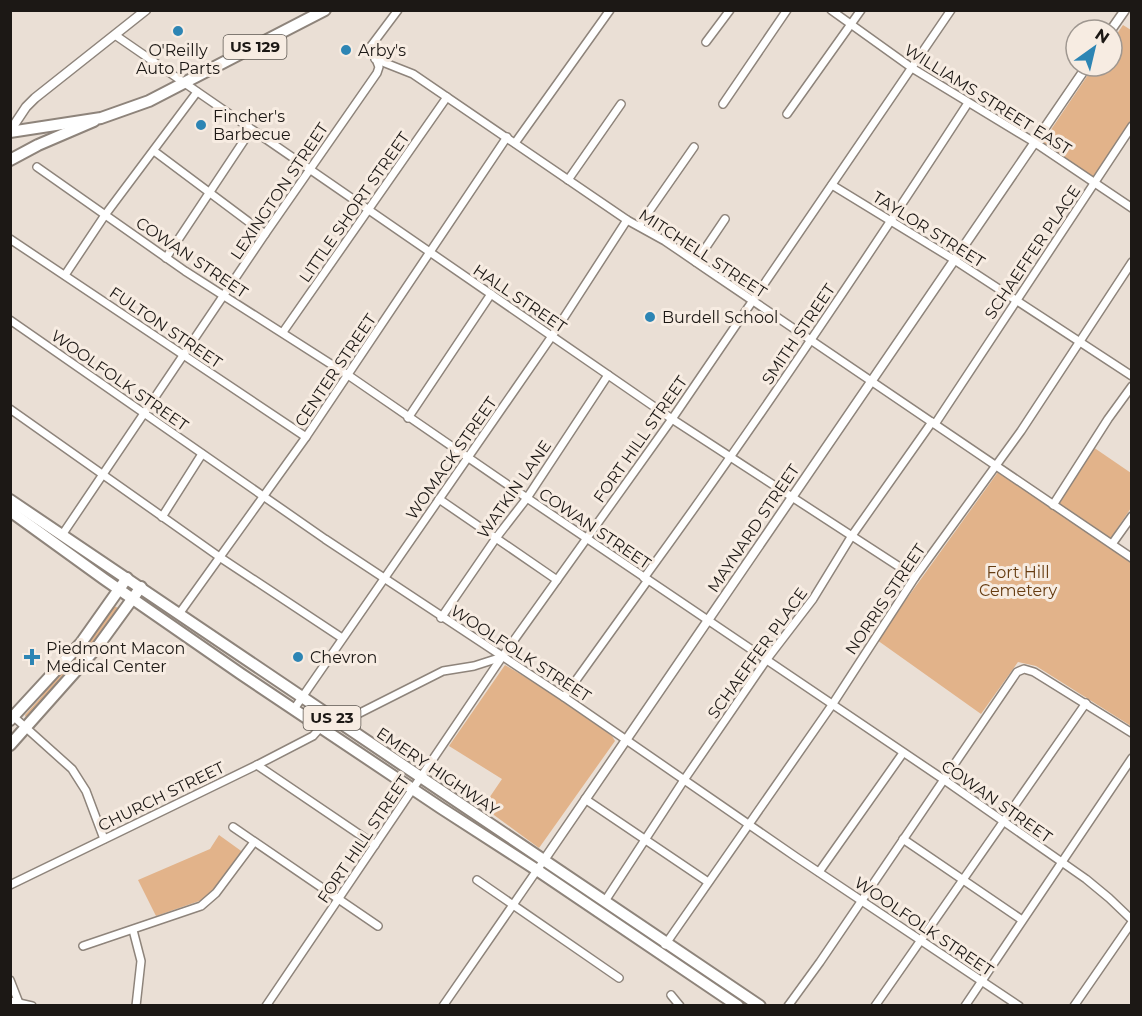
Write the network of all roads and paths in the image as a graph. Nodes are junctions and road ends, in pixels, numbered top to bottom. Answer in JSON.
{"nodes":[{"id":1,"x":146,"y":10,"type":"edge"},
{"id":2,"x":325,"y":10,"type":"edge"},
{"id":3,"x":398,"y":10,"type":"edge"},
{"id":4,"x":610,"y":10,"type":"edge"},
{"id":5,"x":730,"y":10,"type":"edge"},
{"id":6,"x":787,"y":10,"type":"edge"},
{"id":7,"x":831,"y":10,"type":"edge"},
{"id":8,"x":861,"y":10,"type":"edge"},
{"id":9,"x":951,"y":10,"type":"edge"},
{"id":10,"x":851,"y":25,"type":"junction"},
{"id":11,"x":114,"y":35,"type":"junction"},
{"id":12,"x":706,"y":42,"type":"dead end"},
{"id":13,"x":375,"y":59,"type":"junction"},
{"id":14,"x":912,"y":68,"type":"junction"},
{"id":15,"x":1078,"y":78,"type":"edge"},
{"id":16,"x":184,"y":83,"type":"junction"},
{"id":17,"x":197,"y":92,"type":"junction"},
{"id":18,"x":447,"y":97,"type":"junction"},
{"id":19,"x":968,"y":103,"type":"junction"},
{"id":20,"x":621,"y":104,"type":"dead end"},
{"id":21,"x":723,"y":104,"type":"dead end"},
{"id":22,"x":787,"y":114,"type":"dead end"},
{"id":23,"x":100,"y":118,"type":"junction"},
{"id":24,"x":1131,"y":126,"type":"edge"},
{"id":25,"x":251,"y":130,"type":"junction"},
{"id":26,"x":10,"y":132,"type":"edge"},
{"id":27,"x":507,"y":137,"type":"junction"},
{"id":28,"x":1034,"y":142,"type":"junction"},
{"id":29,"x":515,"y":143,"type":"junction"},
{"id":30,"x":694,"y":147,"type":"dead end"},
{"id":31,"x":154,"y":150,"type":"junction"},
{"id":32,"x":10,"y":160,"type":"edge"},
{"id":33,"x":37,"y":167,"type":"dead end"},
{"id":34,"x":309,"y":170,"type":"junction"},
{"id":35,"x":568,"y":180,"type":"junction"},
{"id":36,"x":1094,"y":183,"type":"junction"},
{"id":37,"x":832,"y":185,"type":"junction"},
{"id":38,"x":209,"y":194,"type":"junction"},
{"id":39,"x":1131,"y":208,"type":"edge"},
{"id":40,"x":367,"y":210,"type":"junction"},
{"id":41,"x":105,"y":215,"type":"junction"},
{"id":42,"x":725,"y":219,"type":"dead end"},
{"id":43,"x":627,"y":220,"type":"junction"},
{"id":44,"x":891,"y":221,"type":"junction"},
{"id":45,"x":639,"y":226,"type":"junction"},
{"id":46,"x":265,"y":234,"type":"junction"},
{"id":47,"x":10,"y":238,"type":"edge"},
{"id":48,"x":430,"y":252,"type":"junction"},
{"id":49,"x":166,"y":258,"type":"junction"},
{"id":50,"x":953,"y":259,"type":"junction"},
{"id":51,"x":696,"y":262,"type":"junction"},
{"id":52,"x":1131,"y":262,"type":"edge"},
{"id":53,"x":65,"y":275,"type":"junction"},
{"id":54,"x":490,"y":294,"type":"junction"},
{"id":55,"x":225,"y":296,"type":"junction"},
{"id":56,"x":752,"y":300,"type":"junction"},
{"id":57,"x":1016,"y":300,"type":"junction"},
{"id":58,"x":10,"y":320,"type":"edge"},
{"id":59,"x":283,"y":332,"type":"junction"},
{"id":60,"x":552,"y":336,"type":"junction"},
{"id":61,"x":811,"y":340,"type":"junction"},
{"id":62,"x":1078,"y":341,"type":"junction"},
{"id":63,"x":185,"y":356,"type":"junction"},
{"id":64,"x":348,"y":375,"type":"junction"},
{"id":65,"x":608,"y":375,"type":"junction"},
{"id":66,"x":1131,"y":376,"type":"edge"},
{"id":67,"x":871,"y":381,"type":"junction"},
{"id":68,"x":1131,"y":386,"type":"edge"},
{"id":69,"x":10,"y":409,"type":"edge"},
{"id":70,"x":145,"y":415,"type":"junction"},
{"id":71,"x":408,"y":417,"type":"junction"},
{"id":72,"x":672,"y":419,"type":"junction"},
{"id":73,"x":933,"y":423,"type":"junction"},
{"id":74,"x":306,"y":437,"type":"junction"},
{"id":75,"x":202,"y":454,"type":"junction"},
{"id":76,"x":730,"y":457,"type":"junction"},
{"id":77,"x":468,"y":458,"type":"junction"},
{"id":78,"x":996,"y":466,"type":"junction"},
{"id":79,"x":102,"y":475,"type":"junction"},
{"id":80,"x":266,"y":497,"type":"junction"},
{"id":81,"x":527,"y":498,"type":"junction"},
{"id":82,"x":792,"y":498,"type":"junction"},
{"id":83,"x":439,"y":499,"type":"junction"},
{"id":84,"x":10,"y":500,"type":"edge"},
{"id":85,"x":1053,"y":505,"type":"junction"},
{"id":86,"x":10,"y":511,"type":"edge"},
{"id":87,"x":1131,"y":516,"type":"edge"},
{"id":88,"x":162,"y":517,"type":"junction"},
{"id":89,"x":62,"y":535,"type":"junction"},
{"id":90,"x":851,"y":537,"type":"junction"},
{"id":91,"x":496,"y":538,"type":"junction"},
{"id":92,"x":587,"y":539,"type":"junction"},
{"id":93,"x":1112,"y":544,"type":"junction"},
{"id":94,"x":221,"y":558,"type":"junction"},
{"id":95,"x":1131,"y":558,"type":"edge"},
{"id":96,"x":915,"y":577,"type":"junction"},
{"id":97,"x":127,"y":578,"type":"junction"},
{"id":98,"x":383,"y":579,"type":"junction"},
{"id":99,"x":646,"y":579,"type":"junction"},
{"id":100,"x":557,"y":580,"type":"junction"},
{"id":101,"x":141,"y":588,"type":"junction"},
{"id":102,"x":120,"y":590,"type":"junction"},
{"id":103,"x":133,"y":600,"type":"junction"},
{"id":104,"x":179,"y":614,"type":"junction"},
{"id":105,"x":441,"y":618,"type":"junction"},
{"id":106,"x":708,"y":620,"type":"junction"},
{"id":107,"x":342,"y":638,"type":"junction"},
{"id":108,"x":502,"y":657,"type":"junction"},
{"id":109,"x":766,"y":659,"type":"junction"},
{"id":110,"x":474,"y":666,"type":"junction"},
{"id":111,"x":491,"y":674,"type":"junction"},
{"id":112,"x":564,"y":697,"type":"junction"},
{"id":113,"x":301,"y":698,"type":"junction"},
{"id":114,"x":1086,"y":704,"type":"junction"},
{"id":115,"x":832,"y":705,"type":"junction"},
{"id":116,"x":294,"y":709,"type":"junction"},
{"id":117,"x":12,"y":718,"type":"edge"},
{"id":118,"x":340,"y":723,"type":"junction"},
{"id":119,"x":26,"y":727,"type":"junction"},
{"id":120,"x":321,"y":727,"type":"junction"},
{"id":121,"x":1131,"y":733,"type":"edge"},
{"id":122,"x":627,"y":740,"type":"junction"},
{"id":123,"x":10,"y":745,"type":"edge"},
{"id":124,"x":903,"y":753,"type":"junction"},
{"id":125,"x":1131,"y":758,"type":"edge"},
{"id":126,"x":257,"y":765,"type":"junction"},
{"id":127,"x":421,"y":778,"type":"junction"},
{"id":128,"x":943,"y":779,"type":"junction"},
{"id":129,"x":684,"y":780,"type":"junction"},
{"id":130,"x":413,"y":789,"type":"junction"},
{"id":131,"x":585,"y":799,"type":"junction"},
{"id":132,"x":1003,"y":821,"type":"junction"},
{"id":133,"x":748,"y":825,"type":"junction"},
{"id":134,"x":233,"y":827,"type":"dead end"},
{"id":135,"x":104,"y":839,"type":"junction"},
{"id":136,"x":644,"y":839,"type":"junction"},
{"id":137,"x":903,"y":839,"type":"junction"},
{"id":138,"x":254,"y":842,"type":"junction"},
{"id":139,"x":375,"y":845,"type":"junction"},
{"id":140,"x":1061,"y":862,"type":"junction"},
{"id":141,"x":541,"y":865,"type":"junction"},
{"id":142,"x":819,"y":872,"type":"junction"},
{"id":143,"x":477,"y":880,"type":"dead end"},
{"id":144,"x":962,"y":880,"type":"junction"},
{"id":145,"x":708,"y":882,"type":"junction"},
{"id":146,"x":10,"y":885,"type":"edge"},
{"id":147,"x":338,"y":899,"type":"junction"},
{"id":148,"x":861,"y":900,"type":"junction"},
{"id":149,"x":605,"y":901,"type":"junction"},
{"id":150,"x":513,"y":905,"type":"junction"},
{"id":151,"x":1022,"y":920,"type":"junction"},
{"id":152,"x":1131,"y":921,"type":"edge"},
{"id":153,"x":378,"y":926,"type":"dead end"},
{"id":154,"x":133,"y":930,"type":"junction"},
{"id":155,"x":921,"y":941,"type":"junction"},
{"id":156,"x":667,"y":942,"type":"junction"},
{"id":157,"x":83,"y":946,"type":"dead end"},
{"id":158,"x":660,"y":952,"type":"junction"},
{"id":159,"x":619,"y":978,"type":"dead end"},
{"id":160,"x":10,"y":980,"type":"edge"},
{"id":161,"x":982,"y":981,"type":"junction"},
{"id":162,"x":671,"y":995,"type":"dead end"},
{"id":163,"x":15,"y":1002,"type":"edge"},
{"id":164,"x":266,"y":1004,"type":"edge"},
{"id":165,"x":32,"y":1005,"type":"edge"},
{"id":166,"x":136,"y":1005,"type":"edge"},
{"id":167,"x":443,"y":1005,"type":"edge"},
{"id":168,"x":680,"y":1005,"type":"edge"},
{"id":169,"x":738,"y":1005,"type":"edge"},
{"id":170,"x":760,"y":1005,"type":"edge"},
{"id":171,"x":788,"y":1005,"type":"edge"},
{"id":172,"x":875,"y":1005,"type":"edge"},
{"id":173,"x":964,"y":1005,"type":"edge"},
{"id":174,"x":1019,"y":1005,"type":"edge"},
{"id":175,"x":1074,"y":1005,"type":"edge"}],
"edges":[{"from":1,"to":11,"type":"street"},
{"from":2,"to":16,"type":"main road","number":"US 129"},
{"from":3,"to":13,"type":"street","name":"LEXINGTON STREET"},
{"from":4,"to":29,"type":"street"},
{"from":5,"to":12,"type":"street"},
{"from":6,"to":21,"type":"street"},
{"from":7,"to":10,"type":"street","name":"WILLIAMS STREET EAST"},
{"from":8,"to":10,"type":"street"},
{"from":9,"to":14,"type":"street","name":"FORT HILL STREET"},
{"from":10,"to":14,"type":"street","name":"WILLIAMS STREET EAST"},
{"from":10,"to":22,"type":"street"},
{"from":11,"to":16,"type":"street","name":"HALL STREET"},
{"from":11,"to":26,"type":"street"},
{"from":13,"to":18,"type":"street","name":"MITCHELL STREET"},
{"from":13,"to":34,"type":"street","name":"LEXINGTON STREET"},
{"from":14,"to":19,"type":"street","name":"WILLIAMS STREET EAST"},
{"from":14,"to":37,"type":"street","name":"FORT HILL STREET"},
{"from":15,"to":28,"type":"street","name":"MAYNARD STREET"},
{"from":16,"to":17,"type":"street","name":"HALL STREET"},
{"from":16,"to":23,"type":"main road","number":"US 129"},
{"from":17,"to":25,"type":"street","name":"HALL STREET"},
{"from":17,"to":31,"type":"street"},
{"from":18,"to":27,"type":"street","name":"MITCHELL STREET"},
{"from":18,"to":40,"type":"street","name":"LITTLE SHORT STREET"},
{"from":19,"to":28,"type":"street","name":"WILLIAMS STREET EAST"},
{"from":19,"to":44,"type":"street","name":"SMITH STREET"},
{"from":20,"to":35,"type":"street"},
{"from":23,"to":26,"type":"main road","number":"US 129"},
{"from":23,"to":32,"type":"main road"},
{"from":24,"to":36,"type":"street","name":"SCHAEFFER PLACE"},
{"from":25,"to":34,"type":"street","name":"HALL STREET"},
{"from":25,"to":38,"type":"street"},
{"from":27,"to":29,"type":"street","name":"MITCHELL STREET"},
{"from":27,"to":48,"type":"street","name":"CENTER STREET"},
{"from":28,"to":36,"type":"street","name":"WILLIAMS STREET EAST"},
{"from":28,"to":50,"type":"street","name":"MAYNARD STREET"},
{"from":29,"to":35,"type":"street","name":"MITCHELL STREET"},
{"from":30,"to":45,"type":"street"},
{"from":31,"to":38,"type":"street"},
{"from":31,"to":41,"type":"street"},
{"from":33,"to":41,"type":"street","name":"COWAN STREET"},
{"from":34,"to":40,"type":"street","name":"HALL STREET"},
{"from":34,"to":46,"type":"street","name":"LEXINGTON STREET"},
{"from":35,"to":43,"type":"street","name":"MITCHELL STREET"},
{"from":36,"to":39,"type":"street","name":"WILLIAMS STREET EAST"},
{"from":36,"to":57,"type":"street","name":"SCHAEFFER PLACE"},
{"from":37,"to":44,"type":"street","name":"TAYLOR STREET"},
{"from":37,"to":56,"type":"street","name":"FORT HILL STREET"},
{"from":38,"to":46,"type":"street"},
{"from":38,"to":49,"type":"street"},
{"from":40,"to":48,"type":"street","name":"HALL STREET"},
{"from":40,"to":59,"type":"street","name":"LITTLE SHORT STREET"},
{"from":41,"to":49,"type":"street","name":"COWAN STREET"},
{"from":41,"to":53,"type":"street"},
{"from":42,"to":51,"type":"street"},
{"from":43,"to":45,"type":"street","name":"MITCHELL STREET"},
{"from":43,"to":60,"type":"street","name":"WOMACK STREET"},
{"from":44,"to":50,"type":"street","name":"TAYLOR STREET"},
{"from":44,"to":61,"type":"street","name":"SMITH STREET"},
{"from":45,"to":51,"type":"street","name":"MITCHELL STREET"},
{"from":46,"to":55,"type":"street","name":"LEXINGTON STREET"},
{"from":47,"to":53,"type":"street","name":"FULTON STREET"},
{"from":48,"to":54,"type":"street","name":"HALL STREET"},
{"from":48,"to":64,"type":"street","name":"CENTER STREET"},
{"from":49,"to":55,"type":"street","name":"COWAN STREET"},
{"from":50,"to":57,"type":"street","name":"TAYLOR STREET"},
{"from":50,"to":67,"type":"street","name":"MAYNARD STREET"},
{"from":51,"to":56,"type":"street","name":"MITCHELL STREET"},
{"from":52,"to":62,"type":"street","name":"NORRIS STREET"},
{"from":53,"to":63,"type":"street","name":"FULTON STREET"},
{"from":54,"to":60,"type":"street","name":"HALL STREET"},
{"from":54,"to":71,"type":"street"},
{"from":55,"to":59,"type":"street","name":"COWAN STREET"},
{"from":55,"to":63,"type":"street","name":"LEXINGTON STREET"},
{"from":56,"to":61,"type":"street","name":"MITCHELL STREET"},
{"from":56,"to":72,"type":"street","name":"FORT HILL STREET"},
{"from":57,"to":62,"type":"street","name":"TAYLOR STREET"},
{"from":57,"to":73,"type":"street","name":"SCHAEFFER PLACE"},
{"from":58,"to":70,"type":"street","name":"WOOLFOLK STREET"},
{"from":59,"to":64,"type":"street","name":"COWAN STREET"},
{"from":60,"to":65,"type":"street","name":"HALL STREET"},
{"from":60,"to":77,"type":"street","name":"WOMACK STREET"},
{"from":61,"to":67,"type":"street","name":"MITCHELL STREET"},
{"from":61,"to":76,"type":"street","name":"SMITH STREET"},
{"from":62,"to":66,"type":"street","name":"TAYLOR STREET"},
{"from":62,"to":78,"type":"street","name":"NORRIS STREET"},
{"from":63,"to":70,"type":"street","name":"LEXINGTON STREET"},
{"from":63,"to":74,"type":"street","name":"FULTON STREET"},
{"from":64,"to":71,"type":"street","name":"COWAN STREET"},
{"from":64,"to":74,"type":"street","name":"CENTER STREET"},
{"from":65,"to":72,"type":"street","name":"HALL STREET"},
{"from":65,"to":81,"type":"street","name":"WATKIN LANE"},
{"from":67,"to":73,"type":"street","name":"MITCHELL STREET"},
{"from":67,"to":82,"type":"street","name":"MAYNARD STREET"},
{"from":68,"to":85,"type":"street"},
{"from":69,"to":79,"type":"street"},
{"from":70,"to":75,"type":"street","name":"WOOLFOLK STREET"},
{"from":70,"to":79,"type":"street","name":"LEXINGTON STREET"},
{"from":71,"to":77,"type":"street","name":"COWAN STREET"},
{"from":72,"to":76,"type":"street","name":"HALL STREET"},
{"from":72,"to":92,"type":"street","name":"FORT HILL STREET"},
{"from":73,"to":78,"type":"street","name":"MITCHELL STREET"},
{"from":73,"to":90,"type":"street","name":"SCHAEFFER PLACE"},
{"from":74,"to":80,"type":"street","name":"CENTER STREET"},
{"from":75,"to":80,"type":"street","name":"WOOLFOLK STREET"},
{"from":75,"to":88,"type":"street"},
{"from":76,"to":82,"type":"street","name":"HALL STREET"},
{"from":76,"to":99,"type":"street","name":"SMITH STREET"},
{"from":77,"to":81,"type":"street","name":"COWAN STREET"},
{"from":77,"to":83,"type":"street","name":"WOMACK STREET"},
{"from":78,"to":85,"type":"street","name":"MITCHELL STREET"},
{"from":78,"to":96,"type":"street","name":"NORRIS STREET"},
{"from":79,"to":88,"type":"street"},
{"from":79,"to":89,"type":"street","name":"LEXINGTON STREET"},
{"from":80,"to":94,"type":"street","name":"CENTER STREET"},
{"from":80,"to":98,"type":"street","name":"WOOLFOLK STREET"},
{"from":81,"to":91,"type":"street","name":"WATKIN LANE"},
{"from":81,"to":92,"type":"street","name":"COWAN STREET"},
{"from":82,"to":90,"type":"street","name":"HALL STREET"},
{"from":82,"to":106,"type":"street","name":"MAYNARD STREET"},
{"from":83,"to":91,"type":"street"},
{"from":83,"to":98,"type":"street","name":"WOMACK STREET"},
{"from":84,"to":89,"type":"main road","name":"EMERY HIGHWAY","number":"US 23"},
{"from":85,"to":93,"type":"street","name":"MITCHELL STREET"},
{"from":86,"to":102,"type":"main road","name":"EMERY HIGHWAY","number":"US 23"},
{"from":87,"to":93,"type":"street"},
{"from":88,"to":94,"type":"street"},
{"from":89,"to":97,"type":"main road","name":"EMERY HIGHWAY","number":"US 23"},
{"from":90,"to":96,"type":"street","name":"HALL STREET"},
{"from":90,"to":109,"type":"street","name":"SCHAEFFER PLACE"},
{"from":91,"to":100,"type":"street"},
{"from":91,"to":105,"type":"street","name":"WATKIN LANE"},
{"from":92,"to":99,"type":"street","name":"COWAN STREET"},
{"from":92,"to":100,"type":"street","name":"FORT HILL STREET"},
{"from":93,"to":95,"type":"street","name":"MITCHELL STREET"},
{"from":94,"to":104,"type":"street","name":"CENTER STREET"},
{"from":94,"to":107,"type":"street"},
{"from":96,"to":115,"type":"street","name":"NORRIS STREET"},
{"from":97,"to":101,"type":"main road","name":"EMERY HIGHWAY","number":"US 23"},
{"from":97,"to":102,"type":"main road"},
{"from":98,"to":105,"type":"street","name":"WOOLFOLK STREET"},
{"from":98,"to":107,"type":"street","name":"WOMACK STREET"},
{"from":99,"to":106,"type":"street","name":"COWAN STREET"},
{"from":99,"to":112,"type":"street","name":"SMITH STREET"},
{"from":100,"to":108,"type":"street","name":"FORT HILL STREET"},
{"from":101,"to":103,"type":"main road"},
{"from":101,"to":104,"type":"main road","name":"EMERY HIGHWAY","number":"US 23"},
{"from":102,"to":103,"type":"main road","name":"EMERY HIGHWAY","number":"US 23"},
{"from":102,"to":117,"type":"main road"},
{"from":103,"to":116,"type":"main road","name":"EMERY HIGHWAY","number":"US 23"},
{"from":103,"to":119,"type":"main road"},
{"from":104,"to":113,"type":"main road","name":"EMERY HIGHWAY","number":"US 23"},
{"from":105,"to":108,"type":"street","name":"WOOLFOLK STREET"},
{"from":106,"to":109,"type":"street","name":"COWAN STREET"},
{"from":106,"to":122,"type":"street","name":"MAYNARD STREET"},
{"from":107,"to":113,"type":"street","name":"WOMACK STREET"},
{"from":108,"to":110,"type":"street"},
{"from":108,"to":111,"type":"street","name":"FORT HILL STREET"},
{"from":108,"to":112,"type":"street","name":"WOOLFOLK STREET"},
{"from":109,"to":115,"type":"street","name":"COWAN STREET"},
{"from":109,"to":129,"type":"street","name":"SCHAEFFER PLACE"},
{"from":110,"to":111,"type":"street"},
{"from":110,"to":118,"type":"street"},
{"from":111,"to":127,"type":"street","name":"FORT HILL STREET"},
{"from":112,"to":122,"type":"street","name":"WOOLFOLK STREET"},
{"from":113,"to":116,"type":"street","name":"WOMACK STREET"},
{"from":113,"to":118,"type":"main road","name":"EMERY HIGHWAY","number":"US 23"},
{"from":114,"to":121,"type":"street"},
{"from":114,"to":128,"type":"street"},
{"from":114,"to":132,"type":"street"},
{"from":115,"to":124,"type":"street","name":"COWAN STREET"},
{"from":115,"to":133,"type":"street","name":"NORRIS STREET"},
{"from":116,"to":120,"type":"main road","name":"EMERY HIGHWAY","number":"US 23"},
{"from":117,"to":119,"type":"street"},
{"from":118,"to":127,"type":"main road","name":"EMERY HIGHWAY","number":"US 23"},
{"from":119,"to":123,"type":"main road"},
{"from":119,"to":135,"type":"street"},
{"from":120,"to":126,"type":"street","name":"CHURCH STREET"},
{"from":120,"to":130,"type":"main road","name":"EMERY HIGHWAY","number":"US 23"},
{"from":122,"to":129,"type":"street","name":"WOOLFOLK STREET"},
{"from":122,"to":131,"type":"street","name":"MAYNARD STREET"},
{"from":124,"to":128,"type":"street","name":"COWAN STREET"},
{"from":124,"to":142,"type":"street"},
{"from":125,"to":140,"type":"street"},
{"from":126,"to":135,"type":"street","name":"CHURCH STREET"},
{"from":126,"to":139,"type":"street"},
{"from":127,"to":130,"type":"street","name":"FORT HILL STREET"},
{"from":127,"to":141,"type":"main road","name":"EMERY HIGHWAY","number":"US 23"},
{"from":128,"to":132,"type":"street","name":"COWAN STREET"},
{"from":128,"to":137,"type":"street"},
{"from":129,"to":133,"type":"street","name":"WOOLFOLK STREET"},
{"from":129,"to":136,"type":"street","name":"SCHAEFFER PLACE"},
{"from":130,"to":139,"type":"street","name":"FORT HILL STREET"},
{"from":130,"to":141,"type":"main road","name":"EMERY HIGHWAY","number":"US 23"},
{"from":131,"to":136,"type":"street"},
{"from":131,"to":141,"type":"street","name":"MAYNARD STREET"},
{"from":132,"to":140,"type":"street","name":"COWAN STREET"},
{"from":132,"to":144,"type":"street"},
{"from":133,"to":142,"type":"street","name":"WOOLFOLK STREET"},
{"from":133,"to":145,"type":"street","name":"NORRIS STREET"},
{"from":134,"to":138,"type":"street"},
{"from":135,"to":146,"type":"street","name":"CHURCH STREET"},
{"from":136,"to":145,"type":"street"},
{"from":136,"to":149,"type":"street","name":"SCHAEFFER PLACE"},
{"from":137,"to":144,"type":"street"},
{"from":137,"to":148,"type":"street"},
{"from":138,"to":147,"type":"street"},
{"from":138,"to":154,"type":"street"},
{"from":139,"to":147,"type":"street","name":"FORT HILL STREET"},
{"from":140,"to":151,"type":"street"},
{"from":140,"to":152,"type":"street","name":"COWAN STREET"},
{"from":141,"to":149,"type":"main road","name":"EMERY HIGHWAY","number":"US 23"},
{"from":141,"to":150,"type":"street","name":"MAYNARD STREET"},
{"from":141,"to":158,"type":"main road","name":"EMERY HIGHWAY","number":"US 23"},
{"from":142,"to":148,"type":"street","name":"WOOLFOLK STREET"},
{"from":143,"to":150,"type":"street"},
{"from":144,"to":151,"type":"street"},
{"from":144,"to":155,"type":"street"},
{"from":145,"to":156,"type":"street","name":"NORRIS STREET"},
{"from":147,"to":153,"type":"street"},
{"from":147,"to":164,"type":"street","name":"FORT HILL STREET"},
{"from":148,"to":155,"type":"street","name":"WOOLFOLK STREET"},
{"from":148,"to":171,"type":"street"},
{"from":149,"to":156,"type":"main road","name":"EMERY HIGHWAY","number":"US 23"},
{"from":150,"to":159,"type":"street"},
{"from":150,"to":167,"type":"street","name":"MAYNARD STREET"},
{"from":151,"to":161,"type":"street"},
{"from":152,"to":175,"type":"street"},
{"from":154,"to":157,"type":"street"},
{"from":154,"to":166,"type":"street"},
{"from":155,"to":161,"type":"street","name":"WOOLFOLK STREET"},
{"from":155,"to":172,"type":"street"},
{"from":156,"to":158,"type":"street","name":"NORRIS STREET"},
{"from":156,"to":170,"type":"main road","name":"EMERY HIGHWAY","number":"US 23"},
{"from":158,"to":169,"type":"main road","name":"EMERY HIGHWAY","number":"US 23"},
{"from":160,"to":163,"type":"street"},
{"from":161,"to":173,"type":"street"},
{"from":161,"to":174,"type":"street","name":"WOOLFOLK STREET"},
{"from":162,"to":168,"type":"street"},
{"from":163,"to":165,"type":"street"}]}
